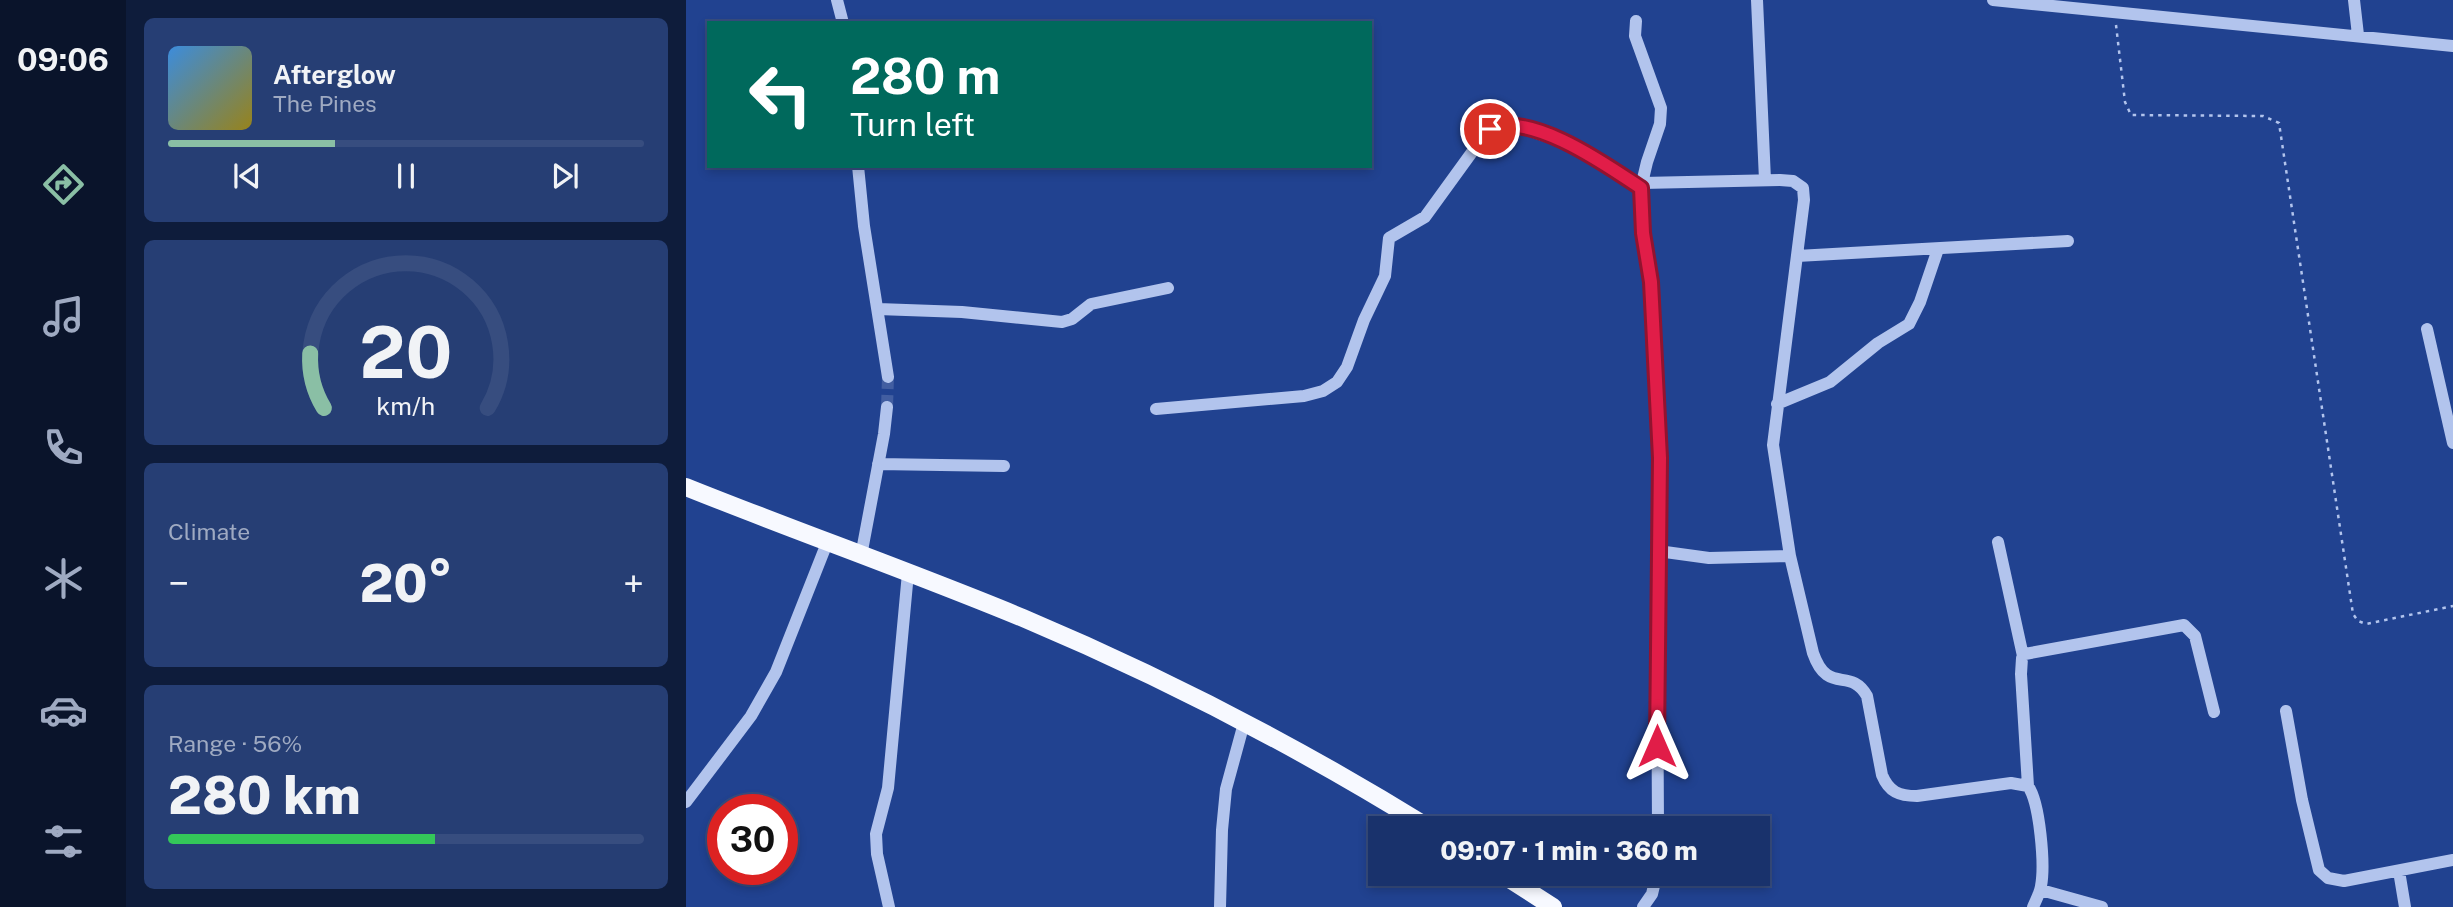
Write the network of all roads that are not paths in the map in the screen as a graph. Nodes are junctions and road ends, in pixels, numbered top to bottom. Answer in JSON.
{"nodes":[{"id":1,"x":837,"y":0,"type":"edge"},
{"id":2,"x":1757,"y":0,"type":"edge"},
{"id":3,"x":1993,"y":0,"type":"edge"},
{"id":4,"x":2354,"y":0,"type":"edge"},
{"id":5,"x":842,"y":21,"type":"edge"},
{"id":6,"x":1636,"y":21,"type":"dead end"},
{"id":7,"x":2358,"y":36,"type":"junction"},
{"id":8,"x":2453,"y":46,"type":"edge"},
{"id":9,"x":858,"y":168,"type":"edge"},
{"id":10,"x":1765,"y":180,"type":"junction"},
{"id":11,"x":1642,"y":186,"type":"junction"},
{"id":12,"x":2068,"y":241,"type":"dead end"},
{"id":13,"x":1938,"y":249,"type":"junction"},
{"id":14,"x":1797,"y":256,"type":"junction"},
{"id":15,"x":1168,"y":288,"type":"dead end"},
{"id":16,"x":878,"y":309,"type":"junction"},
{"id":17,"x":2427,"y":329,"type":"dead end"},
{"id":18,"x":888,"y":377,"type":"tunnel mouth"},
{"id":19,"x":1777,"y":404,"type":"junction"},
{"id":20,"x":887,"y":407,"type":"tunnel mouth"},
{"id":21,"x":1156,"y":409,"type":"dead end"},
{"id":22,"x":2453,"y":443,"type":"edge"},
{"id":23,"x":878,"y":464,"type":"junction"},
{"id":24,"x":1004,"y":466,"type":"dead end"},
{"id":25,"x":686,"y":487,"type":"edge"},
{"id":26,"x":1998,"y":542,"type":"dead end"},
{"id":27,"x":827,"y":543,"type":"junction"},
{"id":28,"x":1658,"y":551,"type":"junction"},
{"id":29,"x":861,"y":556,"type":"junction"},
{"id":30,"x":1790,"y":556,"type":"junction"},
{"id":31,"x":908,"y":573,"type":"junction"},
{"id":32,"x":2023,"y":656,"type":"junction"},
{"id":33,"x":2286,"y":711,"type":"dead end"},
{"id":34,"x":2214,"y":712,"type":"dead end"},
{"id":35,"x":1244,"y":723,"type":"junction"},
{"id":36,"x":2028,"y":786,"type":"junction"},
{"id":37,"x":686,"y":802,"type":"edge"},
{"id":38,"x":1408,"y":816,"type":"edge"},
{"id":39,"x":1658,"y":816,"type":"edge"},
{"id":40,"x":2453,"y":860,"type":"edge"},
{"id":41,"x":2399,"y":871,"type":"junction"},
{"id":42,"x":1520,"y":886,"type":"edge"},
{"id":43,"x":1654,"y":886,"type":"edge"},
{"id":44,"x":2041,"y":890,"type":"junction"},
{"id":45,"x":889,"y":907,"type":"edge"},
{"id":46,"x":1220,"y":907,"type":"edge"},
{"id":47,"x":1553,"y":907,"type":"edge"},
{"id":48,"x":1643,"y":907,"type":"edge"},
{"id":49,"x":2033,"y":907,"type":"edge"},
{"id":50,"x":2102,"y":907,"type":"edge"},
{"id":51,"x":2405,"y":907,"type":"edge"}],
"edges":[{"from":1,"to":5,"type":"street"},
{"from":2,"to":10,"type":"street"},
{"from":3,"to":7,"type":"street"},
{"from":4,"to":7,"type":"street"},
{"from":6,"to":11,"type":"street"},
{"from":7,"to":8,"type":"street"},
{"from":9,"to":16,"type":"street"},
{"from":10,"to":11,"type":"street"},
{"from":10,"to":14,"type":"street"},
{"from":11,"to":21,"type":"street"},
{"from":11,"to":28,"type":"street"},
{"from":12,"to":13,"type":"street"},
{"from":13,"to":14,"type":"street"},
{"from":13,"to":19,"type":"street"},
{"from":14,"to":19,"type":"street"},
{"from":15,"to":16,"type":"street"},
{"from":16,"to":18,"type":"street"},
{"from":17,"to":22,"type":"street"},
{"from":19,"to":30,"type":"street"},
{"from":20,"to":23,"type":"street"},
{"from":23,"to":24,"type":"street"},
{"from":23,"to":29,"type":"street"},
{"from":25,"to":27,"type":"main road"},
{"from":26,"to":32,"type":"street"},
{"from":27,"to":29,"type":"main road"},
{"from":27,"to":37,"type":"street"},
{"from":28,"to":30,"type":"street"},
{"from":28,"to":39,"type":"street"},
{"from":29,"to":31,"type":"main road"},
{"from":30,"to":36,"type":"street"},
{"from":31,"to":35,"type":"main road"},
{"from":31,"to":45,"type":"street"},
{"from":32,"to":34,"type":"street"},
{"from":32,"to":36,"type":"street"},
{"from":33,"to":41,"type":"street"},
{"from":35,"to":38,"type":"main road"},
{"from":35,"to":46,"type":"street"},
{"from":36,"to":44,"type":"street"},
{"from":40,"to":41,"type":"street"},
{"from":41,"to":51,"type":"street"},
{"from":42,"to":47,"type":"main road"},
{"from":43,"to":48,"type":"street"},
{"from":44,"to":49,"type":"street"},
{"from":44,"to":50,"type":"street"}]}
